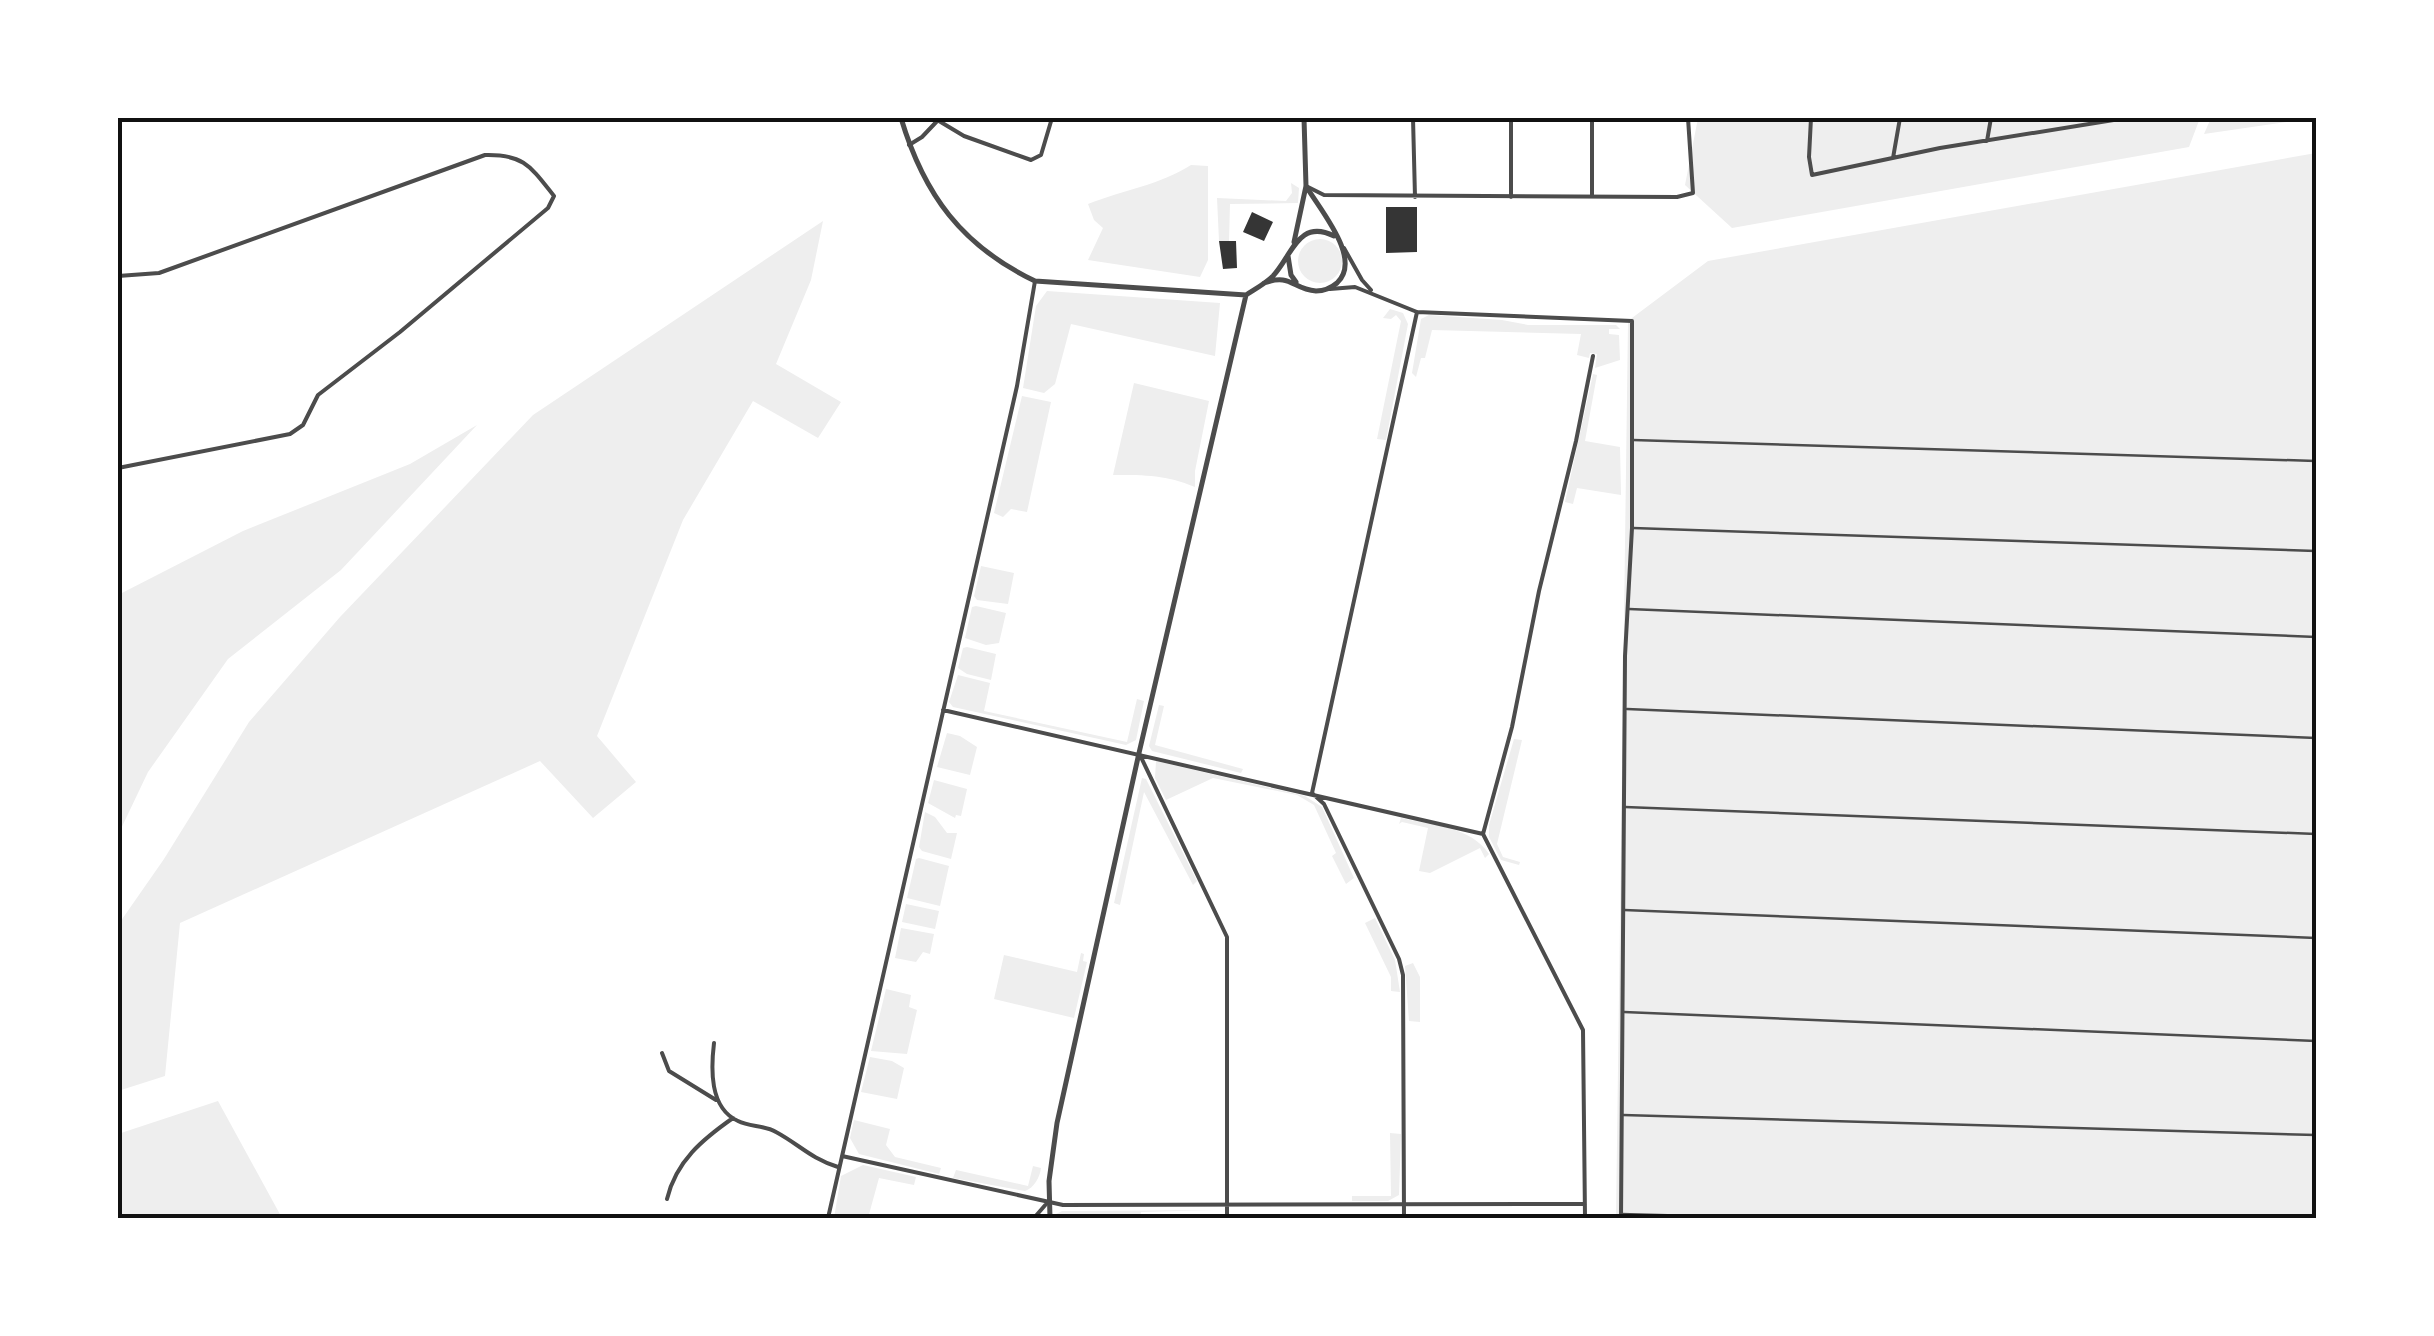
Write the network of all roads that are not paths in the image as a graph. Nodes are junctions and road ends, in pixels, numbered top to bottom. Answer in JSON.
{"nodes":[{"id":1,"x":901,"y":118,"type":"edge"},
{"id":2,"x":1052,"y":118,"type":"edge"},
{"id":3,"x":1304,"y":118,"type":"edge"},
{"id":4,"x":1413,"y":118,"type":"edge"},
{"id":5,"x":1511,"y":118,"type":"edge"},
{"id":6,"x":1592,"y":118,"type":"edge"},
{"id":7,"x":1688,"y":118,"type":"edge"},
{"id":8,"x":1811,"y":118,"type":"edge"},
{"id":9,"x":1900,"y":118,"type":"edge"},
{"id":10,"x":1991,"y":118,"type":"edge"},
{"id":11,"x":2081,"y":118,"type":"edge"},
{"id":12,"x":2126,"y":118,"type":"edge"},
{"id":13,"x":940,"y":119,"type":"edge"},
{"id":14,"x":2081,"y":126,"type":"junction"},
{"id":15,"x":1987,"y":141,"type":"junction"},
{"id":16,"x":909,"y":145,"type":"junction"},
{"id":17,"x":1893,"y":158,"type":"junction"},
{"id":18,"x":1306,"y":186,"type":"junction"},
{"id":19,"x":1592,"y":196,"type":"junction"},
{"id":20,"x":1416,"y":197,"type":"junction"},
{"id":21,"x":1511,"y":197,"type":"junction"},
{"id":22,"x":1336,"y":238,"type":"junction"},
{"id":23,"x":1294,"y":242,"type":"junction"},
{"id":24,"x":1344,"y":247,"type":"junction"},
{"id":25,"x":1288,"y":252,"type":"junction"},
{"id":26,"x":118,"y":276,"type":"edge"},
{"id":27,"x":1036,"y":281,"type":"junction"},
{"id":28,"x":1264,"y":284,"type":"junction"},
{"id":29,"x":1298,"y":284,"type":"junction"},
{"id":30,"x":1328,"y":290,"type":"junction"},
{"id":31,"x":1374,"y":293,"type":"junction"},
{"id":32,"x":1246,"y":295,"type":"junction"},
{"id":33,"x":1417,"y":312,"type":"junction"},
{"id":34,"x":1593,"y":356,"type":"dead end"},
{"id":35,"x":1632,"y":440,"type":"junction"},
{"id":36,"x":2316,"y":461,"type":"edge"},
{"id":37,"x":118,"y":468,"type":"edge"},
{"id":38,"x":1632,"y":528,"type":"junction"},
{"id":39,"x":2316,"y":551,"type":"edge"},
{"id":40,"x":1627,"y":608,"type":"junction"},
{"id":41,"x":2316,"y":637,"type":"edge"},
{"id":42,"x":1626,"y":709,"type":"junction"},
{"id":43,"x":942,"y":710,"type":"junction"},
{"id":44,"x":2316,"y":738,"type":"edge"},
{"id":45,"x":1139,"y":753,"type":"junction"},
{"id":46,"x":1312,"y":793,"type":"junction"},
{"id":47,"x":1626,"y":807,"type":"junction"},
{"id":48,"x":1484,"y":834,"type":"junction"},
{"id":49,"x":2316,"y":834,"type":"edge"},
{"id":50,"x":1624,"y":910,"type":"junction"},
{"id":51,"x":2316,"y":938,"type":"edge"},
{"id":52,"x":1623,"y":1012,"type":"junction"},
{"id":53,"x":2316,"y":1040,"type":"edge"},
{"id":54,"x":714,"y":1042,"type":"dead end"},
{"id":55,"x":662,"y":1053,"type":"dead end"},
{"id":56,"x":720,"y":1103,"type":"junction"},
{"id":57,"x":1622,"y":1114,"type":"junction"},
{"id":58,"x":733,"y":1118,"type":"junction"},
{"id":59,"x":2316,"y":1135,"type":"edge"},
{"id":60,"x":842,"y":1156,"type":"junction"},
{"id":61,"x":838,"y":1167,"type":"junction"},
{"id":62,"x":667,"y":1198,"type":"dead end"},
{"id":63,"x":1047,"y":1203,"type":"junction"},
{"id":64,"x":1404,"y":1203,"type":"junction"},
{"id":65,"x":1227,"y":1204,"type":"junction"},
{"id":66,"x":1584,"y":1204,"type":"junction"},
{"id":67,"x":1621,"y":1216,"type":"edge"},
{"id":68,"x":828,"y":1218,"type":"edge"},
{"id":69,"x":1034,"y":1218,"type":"edge"},
{"id":70,"x":1050,"y":1218,"type":"edge"},
{"id":71,"x":1227,"y":1218,"type":"edge"},
{"id":72,"x":1404,"y":1218,"type":"edge"},
{"id":73,"x":1584,"y":1218,"type":"edge"},
{"id":74,"x":1770,"y":1218,"type":"edge"}],
"edges":[{"from":1,"to":16,"type":"street"},
{"from":2,"to":13,"type":"street"},
{"from":3,"to":18,"type":"street"},
{"from":4,"to":20,"type":"street"},
{"from":5,"to":21,"type":"street"},
{"from":6,"to":19,"type":"street"},
{"from":7,"to":19,"type":"street"},
{"from":8,"to":17,"type":"street"},
{"from":9,"to":17,"type":"street"},
{"from":10,"to":15,"type":"street"},
{"from":11,"to":14,"type":"street"},
{"from":12,"to":14,"type":"street"},
{"from":13,"to":16,"type":"street"},
{"from":14,"to":15,"type":"street"},
{"from":15,"to":17,"type":"street"},
{"from":16,"to":27,"type":"street"},
{"from":18,"to":20,"type":"street"},
{"from":18,"to":22,"type":"street"},
{"from":18,"to":23,"type":"street"},
{"from":19,"to":21,"type":"street"},
{"from":20,"to":21,"type":"street"},
{"from":22,"to":23,"type":"street"},
{"from":22,"to":24,"type":"street"},
{"from":23,"to":25,"type":"street"},
{"from":24,"to":30,"type":"street"},
{"from":24,"to":31,"type":"street"},
{"from":25,"to":28,"type":"street"},
{"from":25,"to":29,"type":"street"},
{"from":26,"to":37,"type":"street"},
{"from":27,"to":32,"type":"street"},
{"from":27,"to":43,"type":"street"},
{"from":28,"to":29,"type":"street"},
{"from":28,"to":32,"type":"street"},
{"from":29,"to":30,"type":"street"},
{"from":30,"to":31,"type":"street"},
{"from":31,"to":33,"type":"street"},
{"from":32,"to":45,"type":"street"},
{"from":33,"to":35,"type":"street"},
{"from":33,"to":46,"type":"street"},
{"from":34,"to":48,"type":"street"},
{"from":35,"to":36,"type":"lane"},
{"from":35,"to":38,"type":"street"},
{"from":38,"to":39,"type":"lane"},
{"from":38,"to":40,"type":"street"},
{"from":40,"to":41,"type":"lane"},
{"from":40,"to":42,"type":"street"},
{"from":42,"to":44,"type":"lane"},
{"from":42,"to":47,"type":"street"},
{"from":43,"to":45,"type":"street"},
{"from":43,"to":60,"type":"street"},
{"from":45,"to":46,"type":"street"},
{"from":45,"to":63,"type":"street"},
{"from":45,"to":65,"type":"street"},
{"from":46,"to":48,"type":"street"},
{"from":46,"to":64,"type":"street"},
{"from":47,"to":49,"type":"lane"},
{"from":47,"to":50,"type":"street"},
{"from":48,"to":66,"type":"street"},
{"from":50,"to":51,"type":"lane"},
{"from":50,"to":52,"type":"street"},
{"from":52,"to":53,"type":"lane"},
{"from":52,"to":57,"type":"street"},
{"from":54,"to":56,"type":"street"},
{"from":55,"to":56,"type":"street"},
{"from":56,"to":58,"type":"street"},
{"from":57,"to":59,"type":"lane"},
{"from":57,"to":67,"type":"street"},
{"from":58,"to":61,"type":"street"},
{"from":58,"to":62,"type":"street"},
{"from":60,"to":61,"type":"street"},
{"from":60,"to":63,"type":"street"},
{"from":61,"to":68,"type":"street"},
{"from":63,"to":65,"type":"street"},
{"from":63,"to":69,"type":"street"},
{"from":63,"to":70,"type":"street"},
{"from":64,"to":65,"type":"street"},
{"from":64,"to":66,"type":"street"},
{"from":64,"to":72,"type":"street"},
{"from":65,"to":71,"type":"street"},
{"from":66,"to":73,"type":"street"},
{"from":67,"to":74,"type":"lane"}]}
